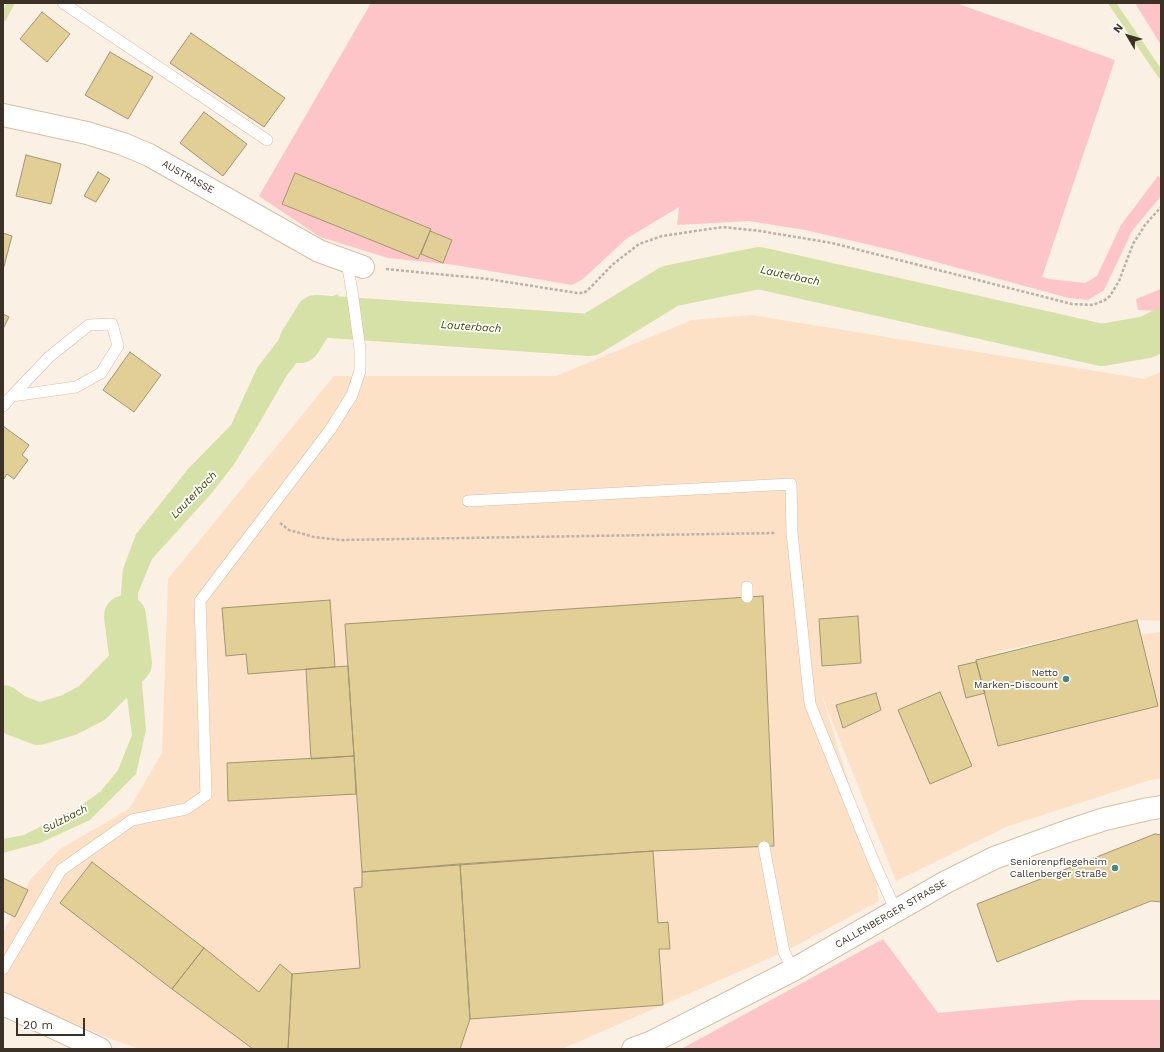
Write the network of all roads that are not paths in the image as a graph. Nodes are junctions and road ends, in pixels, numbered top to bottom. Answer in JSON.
{"nodes":[{"id":1,"x":63,"y":3,"type":"edge"},
{"id":2,"x":3,"y":115,"type":"edge"},
{"id":3,"x":267,"y":140,"type":"dead end"},
{"id":4,"x":355,"y":265,"type":"joint"},
{"id":5,"x":12,"y":396,"type":"junction"},
{"id":6,"x":3,"y":406,"type":"edge"},
{"id":7,"x":468,"y":501,"type":"dead end"},
{"id":8,"x":1161,"y":808,"type":"edge"},
{"id":9,"x":764,"y":847,"type":"dead end"},
{"id":10,"x":896,"y":911,"type":"junction"},
{"id":11,"x":3,"y":969,"type":"edge"},
{"id":12,"x":793,"y":970,"type":"junction"},
{"id":13,"x":3,"y":1004,"type":"edge"},
{"id":14,"x":100,"y":1049,"type":"edge"},
{"id":15,"x":633,"y":1049,"type":"edge"}],
"edges":[{"from":1,"to":3,"type":"lane"},
{"from":2,"to":4,"type":"street","name":"AUSTRASSE"},
{"from":4,"to":11,"type":"lane"},
{"from":5,"to":5,"type":"lane"},
{"from":5,"to":6,"type":"lane"},
{"from":7,"to":10,"type":"lane"},
{"from":8,"to":10,"type":"street","name":"CALLENBERGER STRASSE"},
{"from":9,"to":12,"type":"lane"},
{"from":10,"to":12,"type":"street","name":"CALLENBERGER STRASSE"},
{"from":12,"to":15,"type":"street","name":"CALLENBERGER STRASSE"},
{"from":13,"to":14,"type":"street"}]}
